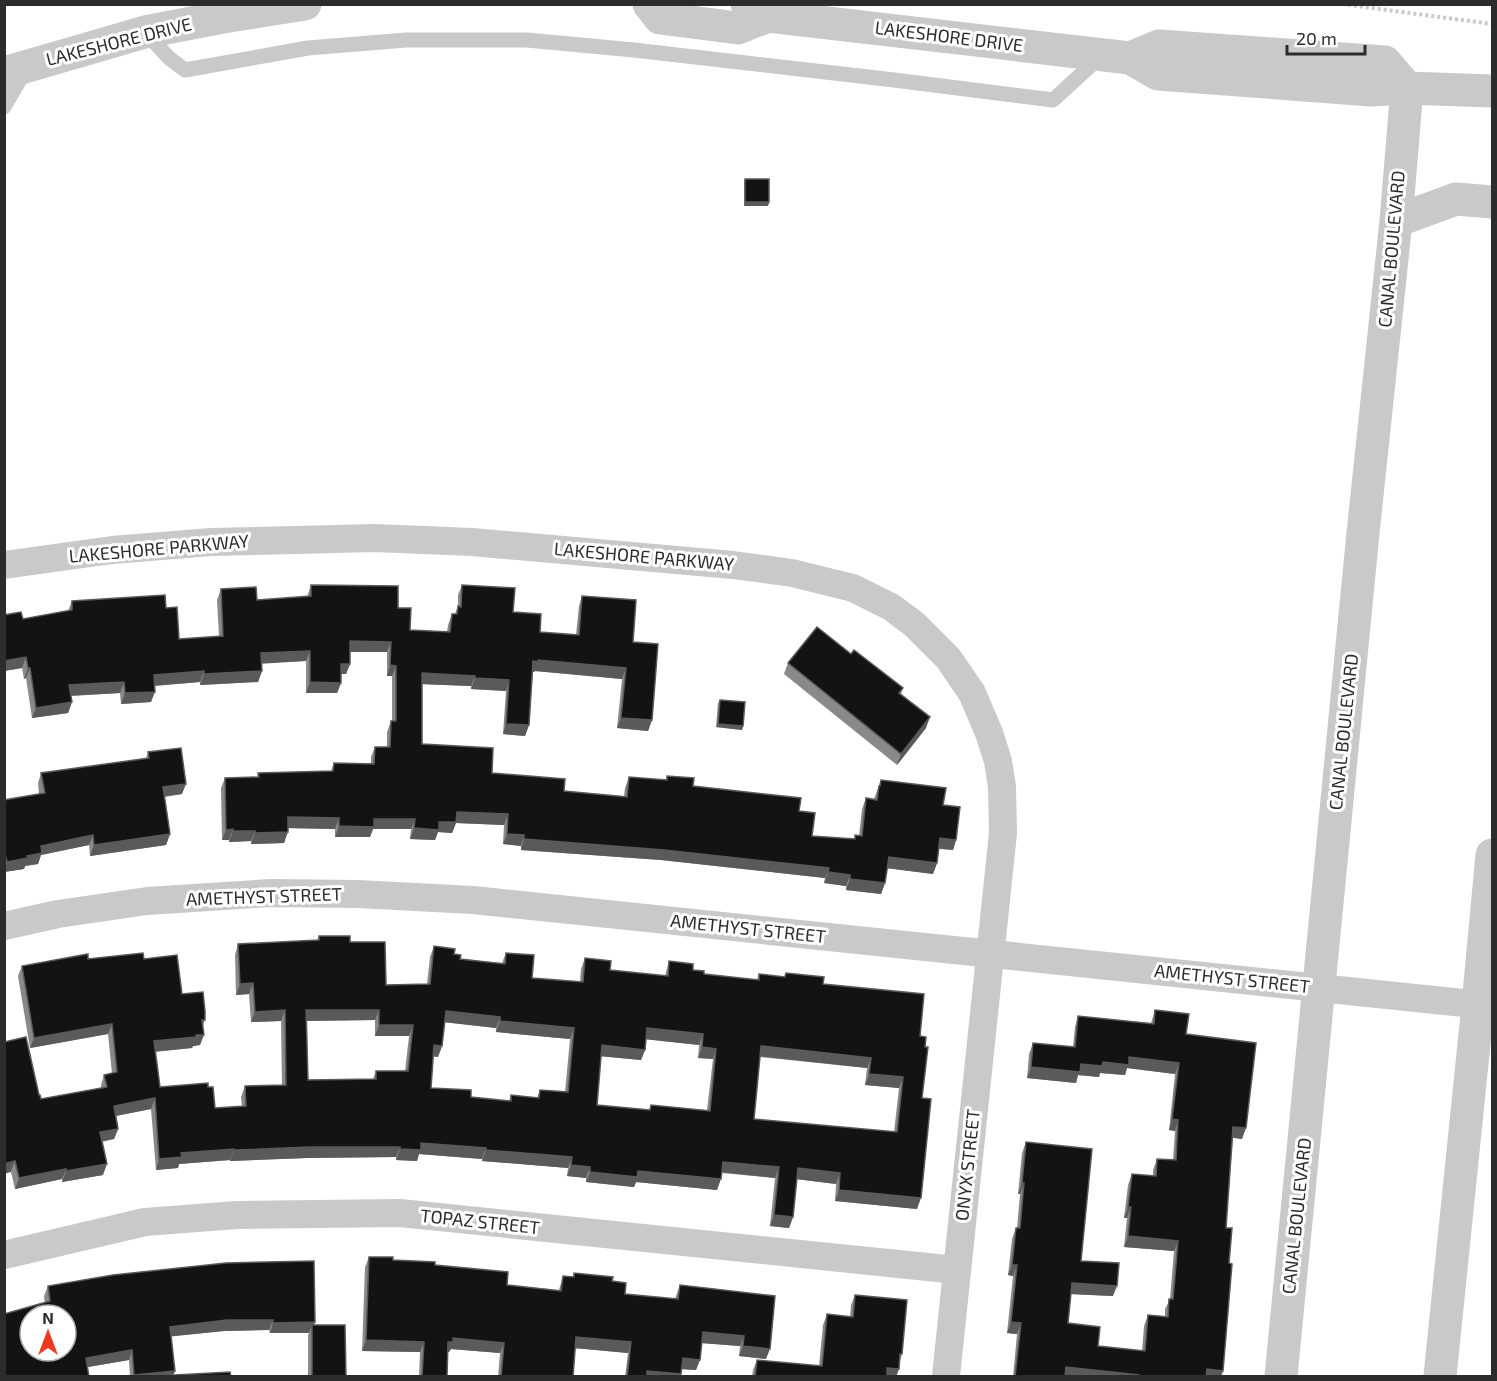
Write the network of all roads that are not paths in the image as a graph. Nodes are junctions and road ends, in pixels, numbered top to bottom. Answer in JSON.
{"nodes":[{"id":1,"x":305,"y":4,"type":"edge"},
{"id":2,"x":649,"y":4,"type":"edge"},
{"id":3,"x":758,"y":10,"type":"edge"},
{"id":4,"x":145,"y":32,"type":"junction"},
{"id":5,"x":1116,"y":57,"type":"junction"},
{"id":6,"x":16,"y":70,"type":"edge"},
{"id":7,"x":1407,"y":88,"type":"junction"},
{"id":8,"x":1492,"y":91,"type":"edge"},
{"id":9,"x":4,"y":107,"type":"edge"},
{"id":10,"x":1492,"y":202,"type":"edge"},
{"id":11,"x":1396,"y":221,"type":"junction"},
{"id":12,"x":4,"y":565,"type":"edge"},
{"id":13,"x":1492,"y":855,"type":"edge"},
{"id":14,"x":4,"y":926,"type":"edge"},
{"id":15,"x":990,"y":954,"type":"junction"},
{"id":16,"x":1319,"y":988,"type":"junction"},
{"id":17,"x":1485,"y":1006,"type":"edge"},
{"id":18,"x":4,"y":1255,"type":"edge"},
{"id":19,"x":957,"y":1270,"type":"junction"},
{"id":20,"x":946,"y":1377,"type":"edge"},
{"id":21,"x":1281,"y":1377,"type":"edge"},
{"id":22,"x":1440,"y":1377,"type":"edge"}],
"edges":[{"from":1,"to":4,"type":"street","name":"LAKESHORE DRIVE"},
{"from":2,"to":3,"type":"street","name":"LAKESHORE DRIVE"},
{"from":3,"to":5,"type":"street","name":"LAKESHORE DRIVE"},
{"from":4,"to":5,"type":"lane"},
{"from":4,"to":6,"type":"street","name":"LAKESHORE DRIVE"},
{"from":5,"to":7,"type":"street","name":"LAKESHORE DRIVE"},
{"from":6,"to":9,"type":"lane"},
{"from":7,"to":8,"type":"street","name":"LAKESHORE DRIVE"},
{"from":7,"to":11,"type":"street","name":"CANAL BOULEVARD"},
{"from":10,"to":11,"type":"street"},
{"from":11,"to":16,"type":"street","name":"CANAL BOULEVARD"},
{"from":12,"to":15,"type":"street","name":"LAKESHORE PARKWAY"},
{"from":13,"to":17,"type":"street"},
{"from":14,"to":15,"type":"street","name":"AMETHYST STREET"},
{"from":15,"to":16,"type":"street","name":"AMETHYST STREET"},
{"from":15,"to":19,"type":"street","name":"ONYX STREET"},
{"from":16,"to":17,"type":"street","name":"AMETHYST STREET"},
{"from":16,"to":21,"type":"street","name":"CANAL BOULEVARD"},
{"from":17,"to":22,"type":"street"},
{"from":18,"to":19,"type":"street","name":"TOPAZ STREET"},
{"from":19,"to":20,"type":"street","name":"ONYX STREET"}]}
